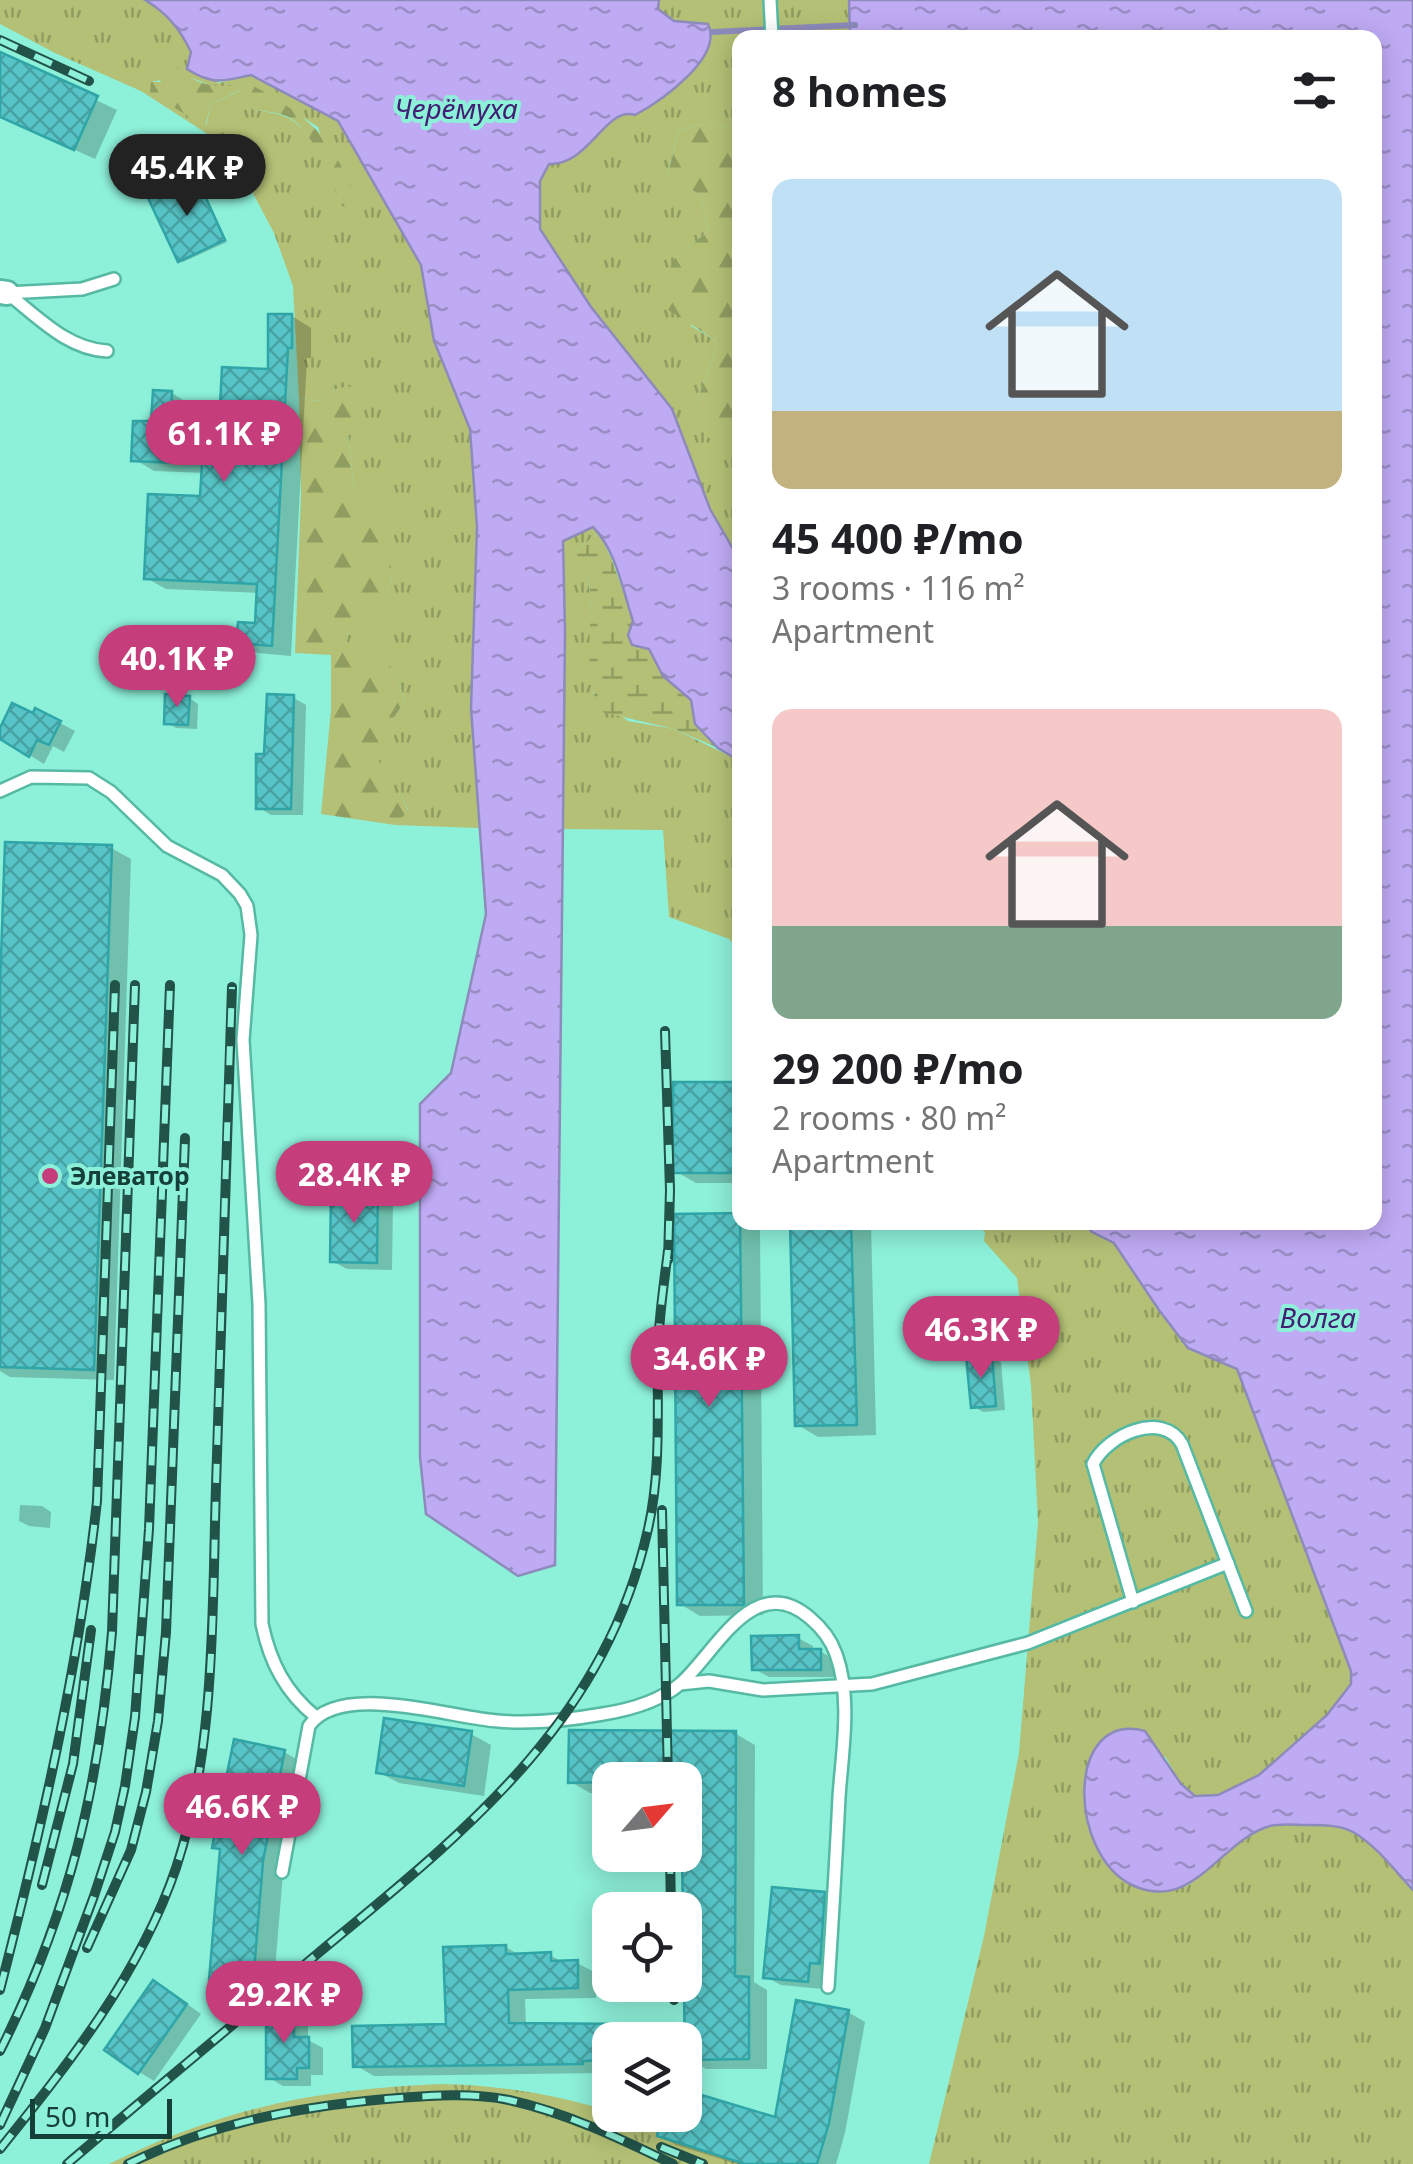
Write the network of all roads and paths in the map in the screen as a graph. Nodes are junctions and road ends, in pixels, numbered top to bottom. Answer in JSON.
{"nodes":[{"id":1,"x":770,"y":0,"type":"edge"},
{"id":2,"x":772,"y":30,"type":"edge"},
{"id":3,"x":114,"y":279,"type":"dead end"},
{"id":4,"x":4,"y":292,"type":"edge"},
{"id":5,"x":107,"y":351,"type":"dead end"},
{"id":6,"x":0,"y":791,"type":"edge"},
{"id":7,"x":1228,"y":1563,"type":"junction"},
{"id":8,"x":1134,"y":1602,"type":"junction"},
{"id":9,"x":1246,"y":1611,"type":"dead end"},
{"id":10,"x":680,"y":1684,"type":"junction"},
{"id":11,"x":842,"y":1687,"type":"junction"},
{"id":12,"x":316,"y":1717,"type":"junction"},
{"id":13,"x":282,"y":1872,"type":"dead end"},
{"id":14,"x":828,"y":1986,"type":"dead end"}],
"edges":[{"from":1,"to":2,"type":"lane"},
{"from":3,"to":4,"type":"lane"},
{"from":4,"to":5,"type":"lane"},
{"from":6,"to":12,"type":"lane"},
{"from":7,"to":8,"type":"lane"},
{"from":7,"to":8,"type":"lane"},
{"from":7,"to":9,"type":"lane"},
{"from":8,"to":11,"type":"lane"},
{"from":10,"to":11,"type":"lane"},
{"from":10,"to":11,"type":"lane"},
{"from":10,"to":12,"type":"lane"},
{"from":11,"to":14,"type":"lane"},
{"from":12,"to":13,"type":"lane"}]}
